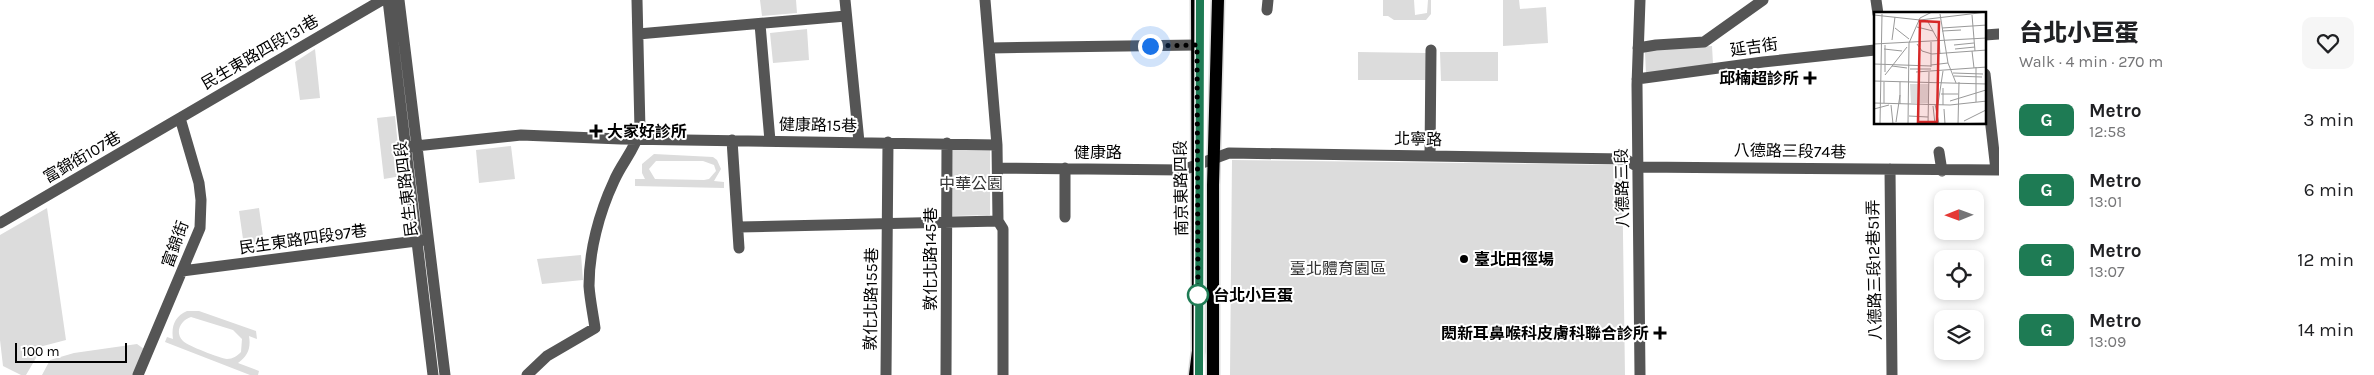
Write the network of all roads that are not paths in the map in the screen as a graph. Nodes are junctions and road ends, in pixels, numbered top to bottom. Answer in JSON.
{"nodes":[{"id":1,"x":382,"y":0,"type":"edge"},
{"id":2,"x":388,"y":0,"type":"edge"},
{"id":3,"x":399,"y":0,"type":"edge"},
{"id":4,"x":637,"y":0,"type":"edge"},
{"id":5,"x":845,"y":0,"type":"edge"},
{"id":6,"x":985,"y":0,"type":"edge"},
{"id":7,"x":1197,"y":0,"type":"edge"},
{"id":8,"x":1218,"y":0,"type":"edge"},
{"id":9,"x":1640,"y":0,"type":"edge"},
{"id":10,"x":1763,"y":0,"type":"edge"},
{"id":11,"x":846,"y":16,"type":"junction"},
{"id":12,"x":760,"y":24,"type":"junction"},
{"id":13,"x":638,"y":34,"type":"junction"},
{"id":14,"x":1999,"y":34,"type":"edge"},
{"id":15,"x":1986,"y":35,"type":"edge"},
{"id":16,"x":1197,"y":45,"type":"junction"},
{"id":17,"x":990,"y":48,"type":"junction"},
{"id":18,"x":1638,"y":48,"type":"junction"},
{"id":19,"x":1431,"y":50,"type":"dead end"},
{"id":20,"x":1874,"y":50,"type":"edge"},
{"id":21,"x":1637,"y":79,"type":"junction"},
{"id":22,"x":1986,"y":82,"type":"edge"},
{"id":23,"x":180,"y":118,"type":"junction"},
{"id":24,"x":638,"y":139,"type":"junction"},
{"id":25,"x":732,"y":140,"type":"junction"},
{"id":26,"x":770,"y":141,"type":"junction"},
{"id":27,"x":859,"y":142,"type":"junction"},
{"id":28,"x":888,"y":142,"type":"junction"},
{"id":29,"x":947,"y":143,"type":"junction"},
{"id":30,"x":997,"y":145,"type":"junction"},
{"id":31,"x":411,"y":147,"type":"junction"},
{"id":32,"x":1939,"y":152,"type":"dead end"},
{"id":33,"x":1430,"y":156,"type":"junction"},
{"id":34,"x":1214,"y":157,"type":"junction"},
{"id":35,"x":1198,"y":166,"type":"junction"},
{"id":36,"x":1638,"y":167,"type":"junction"},
{"id":37,"x":998,"y":168,"type":"junction"},
{"id":38,"x":1065,"y":168,"type":"junction"},
{"id":39,"x":1890,"y":169,"type":"junction"},
{"id":40,"x":1997,"y":170,"type":"edge"},
{"id":41,"x":1942,"y":171,"type":"junction"},
{"id":42,"x":1065,"y":217,"type":"dead end"},
{"id":43,"x":998,"y":221,"type":"junction"},
{"id":44,"x":946,"y":222,"type":"junction"},
{"id":45,"x":0,"y":223,"type":"edge"},
{"id":46,"x":888,"y":223,"type":"junction"},
{"id":47,"x":739,"y":227,"type":"junction"},
{"id":48,"x":422,"y":240,"type":"junction"},
{"id":49,"x":739,"y":248,"type":"dead end"},
{"id":50,"x":182,"y":271,"type":"junction"},
{"id":51,"x":1892,"y":373,"type":"edge"},
{"id":52,"x":138,"y":375,"type":"edge"},
{"id":53,"x":433,"y":375,"type":"edge"},
{"id":54,"x":444,"y":375,"type":"edge"},
{"id":55,"x":527,"y":375,"type":"edge"},
{"id":56,"x":886,"y":375,"type":"edge"},
{"id":57,"x":946,"y":375,"type":"edge"},
{"id":58,"x":1003,"y":375,"type":"edge"},
{"id":59,"x":1195,"y":375,"type":"edge"},
{"id":60,"x":1213,"y":375,"type":"edge"},
{"id":61,"x":1640,"y":375,"type":"edge"}],
"edges":[{"from":1,"to":23,"type":"street","name":"民生東路四段131巷"},
{"from":2,"to":31,"type":"street","name":"民生東路四段"},
{"from":3,"to":31,"type":"street","name":"民生東路四段"},
{"from":4,"to":13,"type":"street"},
{"from":5,"to":11,"type":"street"},
{"from":6,"to":17,"type":"street"},
{"from":7,"to":16,"type":"main road","name":"南京東路四段"},
{"from":8,"to":34,"type":"main road","name":"南京東路四段"},
{"from":9,"to":18,"type":"street","name":"八德路三段"},
{"from":10,"to":18,"type":"street"},
{"from":11,"to":12,"type":"street"},
{"from":11,"to":27,"type":"street"},
{"from":12,"to":13,"type":"street"},
{"from":12,"to":26,"type":"street"},
{"from":13,"to":24,"type":"street"},
{"from":14,"to":15,"type":"street"},
{"from":16,"to":17,"type":"street"},
{"from":16,"to":35,"type":"main road","name":"南京東路四段"},
{"from":17,"to":30,"type":"street"},
{"from":18,"to":21,"type":"street","name":"八德路三段"},
{"from":19,"to":33,"type":"street"},
{"from":20,"to":21,"type":"street","name":"延吉街"},
{"from":21,"to":36,"type":"street","name":"八德路三段"},
{"from":22,"to":40,"type":"street"},
{"from":23,"to":45,"type":"street","name":"富錦街107巷"},
{"from":23,"to":50,"type":"street","name":"富錦街"},
{"from":24,"to":25,"type":"street","name":"健康路15巷"},
{"from":24,"to":31,"type":"street","name":"健康路15巷"},
{"from":24,"to":55,"type":"street"},
{"from":25,"to":26,"type":"street","name":"健康路15巷"},
{"from":25,"to":47,"type":"street"},
{"from":26,"to":27,"type":"street","name":"健康路15巷"},
{"from":27,"to":28,"type":"street","name":"健康路15巷"},
{"from":28,"to":29,"type":"street","name":"健康路15巷"},
{"from":28,"to":46,"type":"street","name":"敦化北路155巷"},
{"from":29,"to":30,"type":"street","name":"健康路15巷"},
{"from":29,"to":44,"type":"street","name":"敦化北路145巷"},
{"from":30,"to":37,"type":"street"},
{"from":31,"to":48,"type":"street","name":"民生東路四段"},
{"from":32,"to":41,"type":"street"},
{"from":33,"to":34,"type":"street","name":"北寧路"},
{"from":33,"to":36,"type":"street","name":"北寧路"},
{"from":34,"to":35,"type":"street","name":"北寧路"},
{"from":34,"to":60,"type":"main road","name":"南京東路四段"},
{"from":35,"to":38,"type":"street","name":"健康路"},
{"from":35,"to":59,"type":"main road","name":"南京東路四段"},
{"from":36,"to":39,"type":"street","name":"八德路三段74巷"},
{"from":36,"to":61,"type":"street","name":"八德路三段"},
{"from":37,"to":38,"type":"street","name":"健康路"},
{"from":37,"to":43,"type":"street"},
{"from":38,"to":42,"type":"street"},
{"from":39,"to":41,"type":"street","name":"八德路三段74巷"},
{"from":39,"to":51,"type":"street","name":"八德路三段12巷51弄"},
{"from":40,"to":41,"type":"street","name":"八德路三段74巷"},
{"from":43,"to":44,"type":"street"},
{"from":43,"to":58,"type":"street"},
{"from":44,"to":46,"type":"street"},
{"from":44,"to":57,"type":"street","name":"敦化北路145巷"},
{"from":46,"to":47,"type":"street"},
{"from":46,"to":56,"type":"street","name":"敦化北路155巷"},
{"from":47,"to":49,"type":"street"},
{"from":48,"to":50,"type":"street","name":"民生東路四段97巷"},
{"from":48,"to":53,"type":"street","name":"民生東路四段"},
{"from":48,"to":54,"type":"street","name":"民生東路四段"},
{"from":50,"to":52,"type":"street","name":"富錦街"}]}
